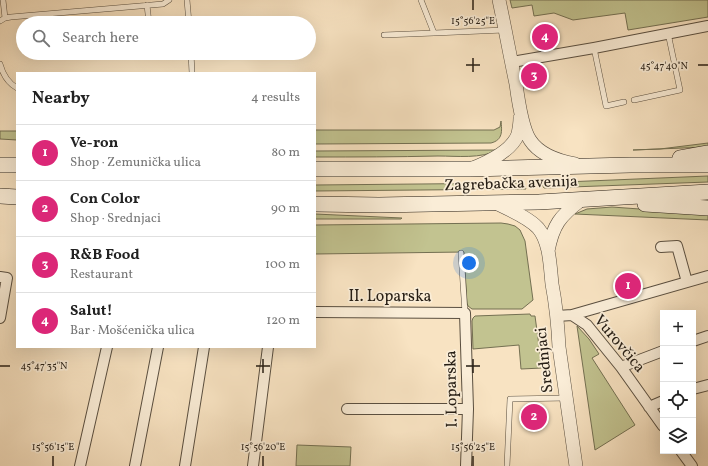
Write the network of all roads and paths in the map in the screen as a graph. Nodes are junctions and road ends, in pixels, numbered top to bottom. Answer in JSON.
{"nodes":[{"id":1,"x":3,"y":0,"type":"edge"},
{"id":2,"x":169,"y":0,"type":"edge"},
{"id":3,"x":187,"y":0,"type":"edge"},
{"id":4,"x":421,"y":0,"type":"edge"},
{"id":5,"x":499,"y":0,"type":"edge"},
{"id":6,"x":147,"y":5,"type":"junction"},
{"id":7,"x":27,"y":16,"type":"edge"},
{"id":8,"x":148,"y":16,"type":"edge"},
{"id":9,"x":188,"y":16,"type":"edge"},
{"id":10,"x":16,"y":17,"type":"edge"},
{"id":11,"x":5,"y":18,"type":"junction"},
{"id":12,"x":0,"y":21,"type":"edge"},
{"id":13,"x":708,"y":26,"type":"edge"},
{"id":14,"x":505,"y":30,"type":"junction"},
{"id":15,"x":434,"y":33,"type":"junction"},
{"id":16,"x":668,"y":33,"type":"junction"},
{"id":17,"x":384,"y":35,"type":"dead end"},
{"id":18,"x":594,"y":48,"type":"junction"},
{"id":19,"x":191,"y":60,"type":"edge"},
{"id":20,"x":512,"y":62,"type":"junction"},
{"id":21,"x":0,"y":64,"type":"edge"},
{"id":22,"x":192,"y":72,"type":"edge"},
{"id":23,"x":16,"y":87,"type":"edge"},
{"id":24,"x":634,"y":100,"type":"dead end"},
{"id":25,"x":624,"y":102,"type":"dead end"},
{"id":26,"x":521,"y":112,"type":"junction"},
{"id":27,"x":708,"y":154,"type":"edge"},
{"id":28,"x":0,"y":165,"type":"edge"},
{"id":29,"x":16,"y":165,"type":"edge"},
{"id":30,"x":631,"y":165,"type":"junction"},
{"id":31,"x":708,"y":165,"type":"edge"},
{"id":32,"x":586,"y":166,"type":"junction"},
{"id":33,"x":316,"y":169,"type":"edge"},
{"id":34,"x":470,"y":169,"type":"junction"},
{"id":35,"x":708,"y":192,"type":"edge"},
{"id":36,"x":0,"y":196,"type":"edge"},
{"id":37,"x":16,"y":197,"type":"edge"},
{"id":38,"x":583,"y":200,"type":"junction"},
{"id":39,"x":496,"y":203,"type":"junction"},
{"id":40,"x":316,"y":204,"type":"edge"},
{"id":41,"x":708,"y":208,"type":"edge"},
{"id":42,"x":661,"y":247,"type":"dead end"},
{"id":43,"x":548,"y":251,"type":"junction"},
{"id":44,"x":461,"y":253,"type":"dead end"},
{"id":45,"x":708,"y":276,"type":"edge"},
{"id":46,"x":0,"y":277,"type":"edge"},
{"id":47,"x":686,"y":282,"type":"junction"},
{"id":48,"x":316,"y":312,"type":"edge"},
{"id":49,"x":465,"y":313,"type":"junction"},
{"id":50,"x":572,"y":315,"type":"junction"},
{"id":51,"x":557,"y":316,"type":"junction"},
{"id":52,"x":0,"y":318,"type":"edge"},
{"id":53,"x":708,"y":336,"type":"edge"},
{"id":54,"x":696,"y":340,"type":"edge"},
{"id":55,"x":107,"y":348,"type":"edge"},
{"id":56,"x":158,"y":348,"type":"edge"},
{"id":57,"x":204,"y":348,"type":"edge"},
{"id":58,"x":268,"y":348,"type":"edge"},
{"id":59,"x":660,"y":351,"type":"edge"},
{"id":60,"x":622,"y":367,"type":"junction"},
{"id":61,"x":708,"y":384,"type":"edge"},
{"id":62,"x":696,"y":389,"type":"edge"},
{"id":63,"x":566,"y":398,"type":"junction"},
{"id":64,"x":660,"y":402,"type":"edge"},
{"id":65,"x":649,"y":407,"type":"junction"},
{"id":66,"x":348,"y":409,"type":"dead end"},
{"id":67,"x":468,"y":409,"type":"junction"},
{"id":68,"x":660,"y":422,"type":"edge"},
{"id":69,"x":684,"y":454,"type":"edge"},
{"id":70,"x":80,"y":466,"type":"edge"},
{"id":71,"x":135,"y":466,"type":"edge"},
{"id":72,"x":185,"y":466,"type":"edge"},
{"id":73,"x":253,"y":466,"type":"edge"},
{"id":74,"x":466,"y":466,"type":"edge"},
{"id":75,"x":507,"y":466,"type":"edge"},
{"id":76,"x":576,"y":466,"type":"edge"},
{"id":77,"x":692,"y":466,"type":"edge"}],
"edges":[{"from":1,"to":11,"type":"lane"},
{"from":2,"to":6,"type":"lane"},
{"from":3,"to":9,"type":"lane"},
{"from":4,"to":15,"type":"lane"},
{"from":5,"to":14,"type":"street"},
{"from":6,"to":7,"type":"lane"},
{"from":6,"to":8,"type":"lane"},
{"from":10,"to":11,"type":"lane"},
{"from":11,"to":12,"type":"lane"},
{"from":13,"to":16,"type":"street"},
{"from":14,"to":15,"type":"lane"},
{"from":14,"to":20,"type":"street"},
{"from":15,"to":17,"type":"lane"},
{"from":16,"to":18,"type":"street"},
{"from":16,"to":24,"type":"lane"},
{"from":18,"to":20,"type":"street"},
{"from":18,"to":25,"type":"lane"},
{"from":19,"to":22,"type":"lane"},
{"from":20,"to":26,"type":"street"},
{"from":21,"to":23,"type":"lane"},
{"from":26,"to":32,"type":"street"},
{"from":26,"to":34,"type":"street"},
{"from":27,"to":30,"type":"main road"},
{"from":28,"to":29,"type":"main road"},
{"from":30,"to":31,"type":"main road","name":"Zagrebačka avenija"},
{"from":30,"to":32,"type":"main road","name":"Zagrebačka avenija"},
{"from":32,"to":34,"type":"main road","name":"Zagrebačka avenija"},
{"from":33,"to":34,"type":"main road","name":"Zagrebačka avenija"},
{"from":35,"to":38,"type":"main road","name":"Zagrebačka avenija"},
{"from":36,"to":37,"type":"main road"},
{"from":38,"to":39,"type":"main road","name":"Zagrebačka avenija"},
{"from":38,"to":41,"type":"main road"},
{"from":38,"to":43,"type":"street"},
{"from":39,"to":40,"type":"main road","name":"Zagrebačka avenija"},
{"from":39,"to":43,"type":"street"},
{"from":42,"to":47,"type":"street"},
{"from":43,"to":51,"type":"street","name":"Srednjaci"},
{"from":44,"to":49,"type":"lane"},
{"from":45,"to":47,"type":"street"},
{"from":46,"to":52,"type":"street"},
{"from":47,"to":50,"type":"street"},
{"from":48,"to":49,"type":"street","name":"II. Loparska"},
{"from":49,"to":67,"type":"street","name":"I. Loparska"},
{"from":50,"to":51,"type":"street","name":"Vurovčica"},
{"from":50,"to":60,"type":"street","name":"Vurovčica"},
{"from":51,"to":63,"type":"street","name":"Srednjaci"},
{"from":53,"to":54,"type":"street"},
{"from":55,"to":70,"type":"street"},
{"from":56,"to":71,"type":"street"},
{"from":57,"to":72,"type":"street"},
{"from":58,"to":73,"type":"street"},
{"from":59,"to":60,"type":"street"},
{"from":60,"to":65,"type":"street","name":"Vurovčica"},
{"from":61,"to":62,"type":"street"},
{"from":63,"to":75,"type":"lane"},
{"from":63,"to":76,"type":"street","name":"Srednjaci"},
{"from":64,"to":65,"type":"street"},
{"from":65,"to":68,"type":"street","name":"Vurovčica"},
{"from":66,"to":67,"type":"street"},
{"from":67,"to":74,"type":"street","name":"I. Loparska"},
{"from":69,"to":77,"type":"street"}]}
